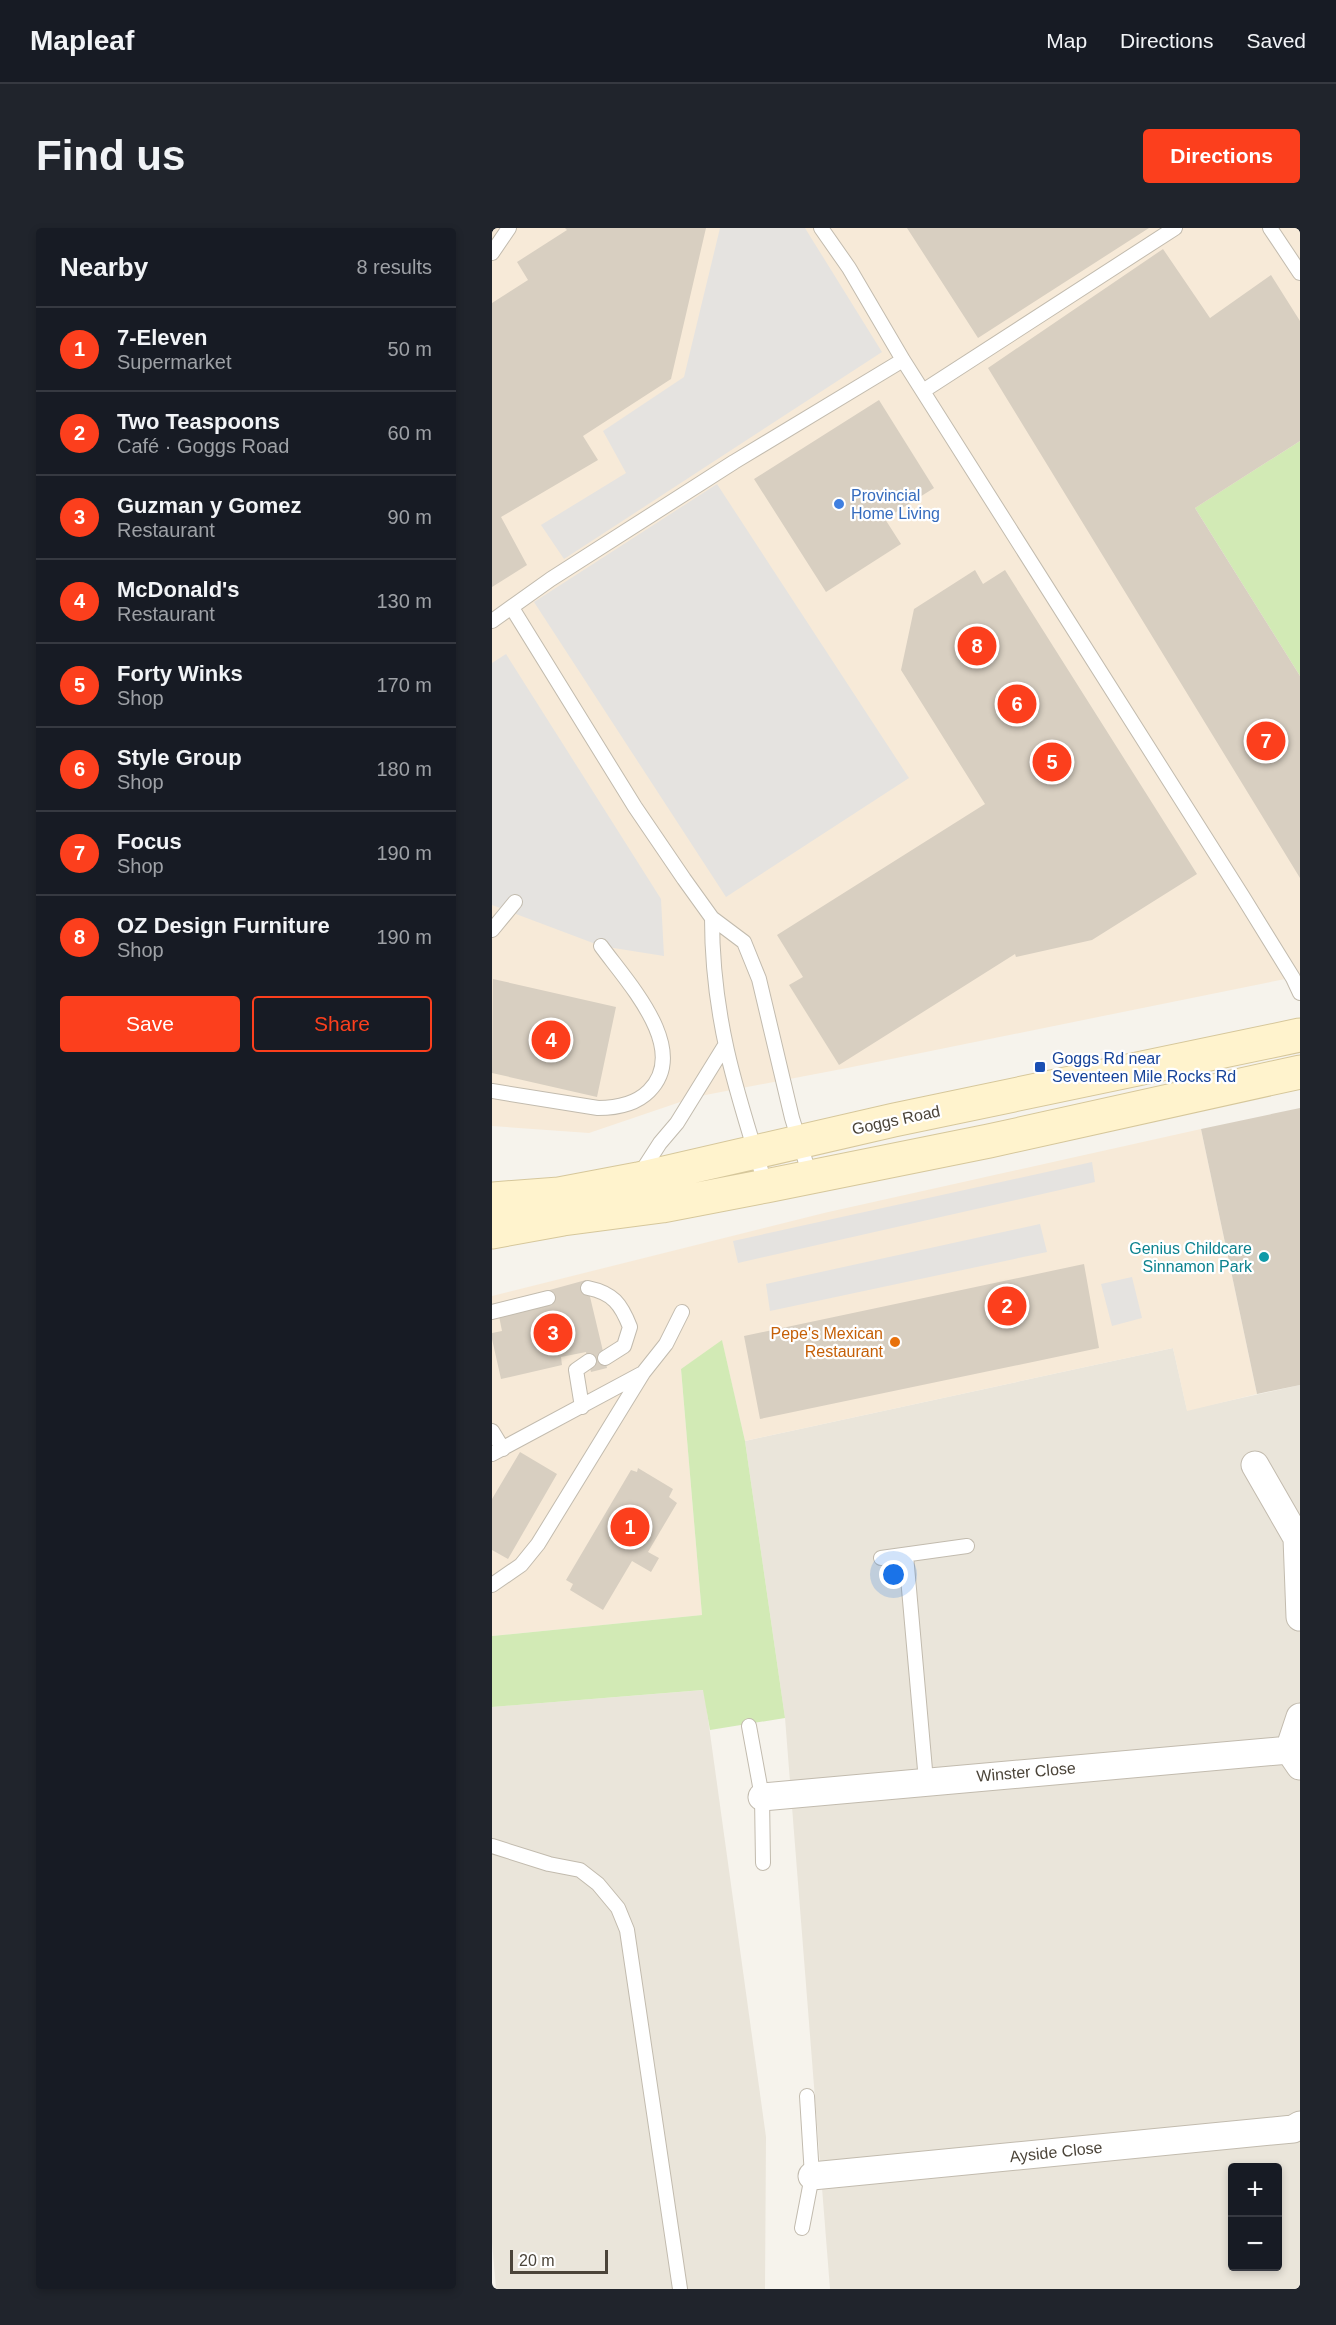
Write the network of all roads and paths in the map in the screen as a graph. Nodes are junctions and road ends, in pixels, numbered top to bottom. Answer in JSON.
{"nodes":[{"id":1,"x":509,"y":228,"type":"edge"},
{"id":2,"x":821,"y":228,"type":"edge"},
{"id":3,"x":1175,"y":228,"type":"edge"},
{"id":4,"x":1270,"y":228,"type":"edge"},
{"id":5,"x":492,"y":253,"type":"edge"},
{"id":6,"x":1300,"y":273,"type":"edge"},
{"id":7,"x":903,"y":360,"type":"junction"},
{"id":8,"x":923,"y":391,"type":"junction"},
{"id":9,"x":512,"y":608,"type":"junction"},
{"id":10,"x":492,"y":621,"type":"edge"},
{"id":11,"x":515,"y":903,"type":"dead end"},
{"id":12,"x":712,"y":918,"type":"junction"},
{"id":13,"x":492,"y":930,"type":"edge"},
{"id":14,"x":601,"y":946,"type":"dead end"},
{"id":15,"x":1300,"y":993,"type":"edge"},
{"id":16,"x":1300,"y":1035,"type":"edge"},
{"id":17,"x":724,"y":1047,"type":"junction"},
{"id":18,"x":1300,"y":1072,"type":"edge"},
{"id":19,"x":492,"y":1091,"type":"edge"},
{"id":20,"x":801,"y":1141,"type":"junction"},
{"id":21,"x":755,"y":1151,"type":"junction"},
{"id":22,"x":810,"y":1176,"type":"junction"},
{"id":23,"x":638,"y":1179,"type":"junction"},
{"id":24,"x":766,"y":1186,"type":"junction"},
{"id":25,"x":492,"y":1199,"type":"edge"},
{"id":26,"x":492,"y":1232,"type":"edge"},
{"id":27,"x":588,"y":1288,"type":"dead end"},
{"id":28,"x":548,"y":1298,"type":"dead end"},
{"id":29,"x":492,"y":1312,"type":"edge"},
{"id":30,"x":682,"y":1312,"type":"dead end"},
{"id":31,"x":605,"y":1358,"type":"dead end"},
{"id":32,"x":589,"y":1361,"type":"dead end"},
{"id":33,"x":643,"y":1372,"type":"junction"},
{"id":34,"x":582,"y":1407,"type":"junction"},
{"id":35,"x":492,"y":1431,"type":"edge"},
{"id":36,"x":497,"y":1452,"type":"edge"},
{"id":37,"x":1255,"y":1465,"type":"dead end"},
{"id":38,"x":968,"y":1546,"type":"dead end"},
{"id":39,"x":906,"y":1555,"type":"junction"},
{"id":40,"x":881,"y":1558,"type":"dead end"},
{"id":41,"x":492,"y":1585,"type":"edge"},
{"id":42,"x":1300,"y":1617,"type":"edge"},
{"id":43,"x":1300,"y":1717,"type":"edge"},
{"id":44,"x":749,"y":1726,"type":"dead end"},
{"id":45,"x":1295,"y":1758,"type":"edge"},
{"id":46,"x":926,"y":1781,"type":"junction"},
{"id":47,"x":762,"y":1797,"type":"junction"},
{"id":48,"x":492,"y":1846,"type":"edge"},
{"id":49,"x":763,"y":1863,"type":"dead end"},
{"id":50,"x":807,"y":2096,"type":"dead end"},
{"id":51,"x":1300,"y":2126,"type":"edge"},
{"id":52,"x":812,"y":2176,"type":"junction"},
{"id":53,"x":802,"y":2228,"type":"dead end"},
{"id":54,"x":680,"y":2289,"type":"edge"}],
"edges":[{"from":1,"to":5,"type":"lane"},
{"from":2,"to":7,"type":"lane"},
{"from":3,"to":8,"type":"lane"},
{"from":4,"to":6,"type":"lane"},
{"from":7,"to":8,"type":"lane"},
{"from":7,"to":9,"type":"lane"},
{"from":8,"to":15,"type":"lane"},
{"from":9,"to":10,"type":"lane"},
{"from":9,"to":12,"type":"lane"},
{"from":11,"to":13,"type":"lane"},
{"from":12,"to":17,"type":"lane"},
{"from":12,"to":20,"type":"lane"},
{"from":14,"to":19,"type":"lane"},
{"from":16,"to":20,"type":"main road","name":"Goggs Road"},
{"from":17,"to":21,"type":"lane"},
{"from":17,"to":23,"type":"lane"},
{"from":18,"to":22,"type":"main road"},
{"from":20,"to":21,"type":"main road","name":"Goggs Road"},
{"from":20,"to":22,"type":"lane"},
{"from":21,"to":23,"type":"main road","name":"Goggs Road"},
{"from":21,"to":24,"type":"lane"},
{"from":22,"to":24,"type":"main road"},
{"from":23,"to":25,"type":"main road","name":"Goggs Road"},
{"from":24,"to":26,"type":"main road"},
{"from":27,"to":31,"type":"lane"},
{"from":28,"to":29,"type":"lane"},
{"from":30,"to":33,"type":"lane"},
{"from":32,"to":34,"type":"lane"},
{"from":33,"to":34,"type":"lane"},
{"from":33,"to":41,"type":"lane"},
{"from":34,"to":36,"type":"lane"},
{"from":35,"to":36,"type":"lane"},
{"from":37,"to":42,"type":"street"},
{"from":38,"to":39,"type":"lane"},
{"from":39,"to":40,"type":"lane"},
{"from":39,"to":46,"type":"lane"},
{"from":43,"to":45,"type":"street"},
{"from":44,"to":47,"type":"lane"},
{"from":45,"to":46,"type":"street","name":"Winster Close"},
{"from":46,"to":47,"type":"street","name":"Winster Close"},
{"from":47,"to":49,"type":"lane"},
{"from":48,"to":54,"type":"lane"},
{"from":50,"to":52,"type":"lane"},
{"from":51,"to":52,"type":"street","name":"Ayside Close"},
{"from":52,"to":53,"type":"lane"}]}
